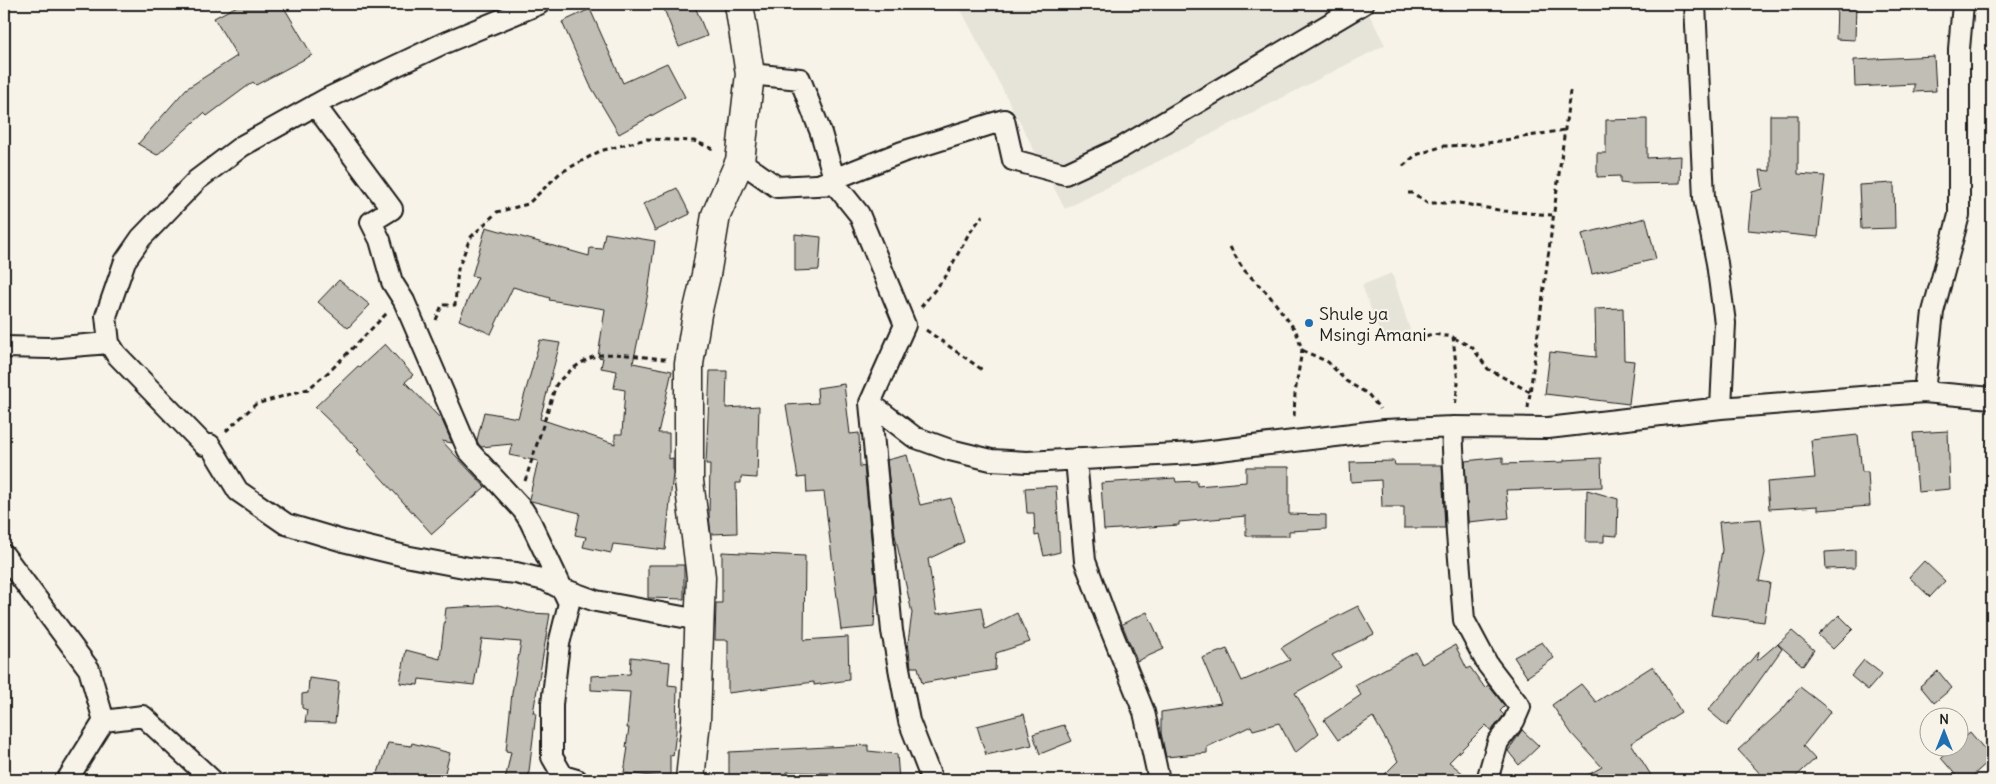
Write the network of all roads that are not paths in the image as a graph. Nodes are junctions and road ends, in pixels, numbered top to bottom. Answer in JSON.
{"nodes":[{"id":1,"x":540,"y":4,"type":"edge"},
{"id":2,"x":739,"y":4,"type":"edge"},
{"id":3,"x":1363,"y":4,"type":"edge"},
{"id":4,"x":1695,"y":4,"type":"edge"},
{"id":5,"x":1963,"y":4,"type":"edge"},
{"id":6,"x":750,"y":74,"type":"junction"},
{"id":7,"x":315,"y":105,"type":"junction"},
{"id":8,"x":740,"y":161,"type":"junction"},
{"id":9,"x":825,"y":182,"type":"junction"},
{"id":10,"x":109,"y":343,"type":"junction"},
{"id":11,"x":4,"y":348,"type":"edge"},
{"id":12,"x":1924,"y":392,"type":"junction"},
{"id":13,"x":1992,"y":398,"type":"edge"},
{"id":14,"x":870,"y":403,"type":"junction"},
{"id":15,"x":1721,"y":408,"type":"junction"},
{"id":16,"x":1453,"y":420,"type":"junction"},
{"id":17,"x":1076,"y":459,"type":"junction"},
{"id":18,"x":6,"y":564,"type":"edge"},
{"id":19,"x":560,"y":588,"type":"junction"},
{"id":20,"x":700,"y":620,"type":"junction"},
{"id":21,"x":104,"y":721,"type":"junction"},
{"id":22,"x":67,"y":780,"type":"edge"},
{"id":23,"x":212,"y":780,"type":"edge"},
{"id":24,"x":577,"y":780,"type":"edge"},
{"id":25,"x":690,"y":780,"type":"edge"},
{"id":26,"x":932,"y":780,"type":"edge"},
{"id":27,"x":1159,"y":780,"type":"edge"},
{"id":28,"x":1487,"y":780,"type":"edge"}],
"edges":[{"from":1,"to":7,"type":"street"},
{"from":2,"to":6,"type":"street"},
{"from":3,"to":9,"type":"street"},
{"from":4,"to":15,"type":"street"},
{"from":5,"to":12,"type":"street"},
{"from":6,"to":8,"type":"street"},
{"from":6,"to":9,"type":"street"},
{"from":7,"to":10,"type":"street"},
{"from":7,"to":19,"type":"street"},
{"from":8,"to":9,"type":"street"},
{"from":8,"to":20,"type":"street"},
{"from":9,"to":14,"type":"street"},
{"from":10,"to":11,"type":"street"},
{"from":10,"to":19,"type":"street"},
{"from":12,"to":13,"type":"street"},
{"from":12,"to":15,"type":"street"},
{"from":14,"to":17,"type":"street"},
{"from":14,"to":26,"type":"street"},
{"from":15,"to":16,"type":"street"},
{"from":16,"to":17,"type":"street"},
{"from":16,"to":28,"type":"street"},
{"from":17,"to":27,"type":"street"},
{"from":18,"to":21,"type":"street"},
{"from":19,"to":20,"type":"street"},
{"from":19,"to":24,"type":"street"},
{"from":20,"to":25,"type":"street"},
{"from":21,"to":22,"type":"street"},
{"from":21,"to":23,"type":"street"}]}
